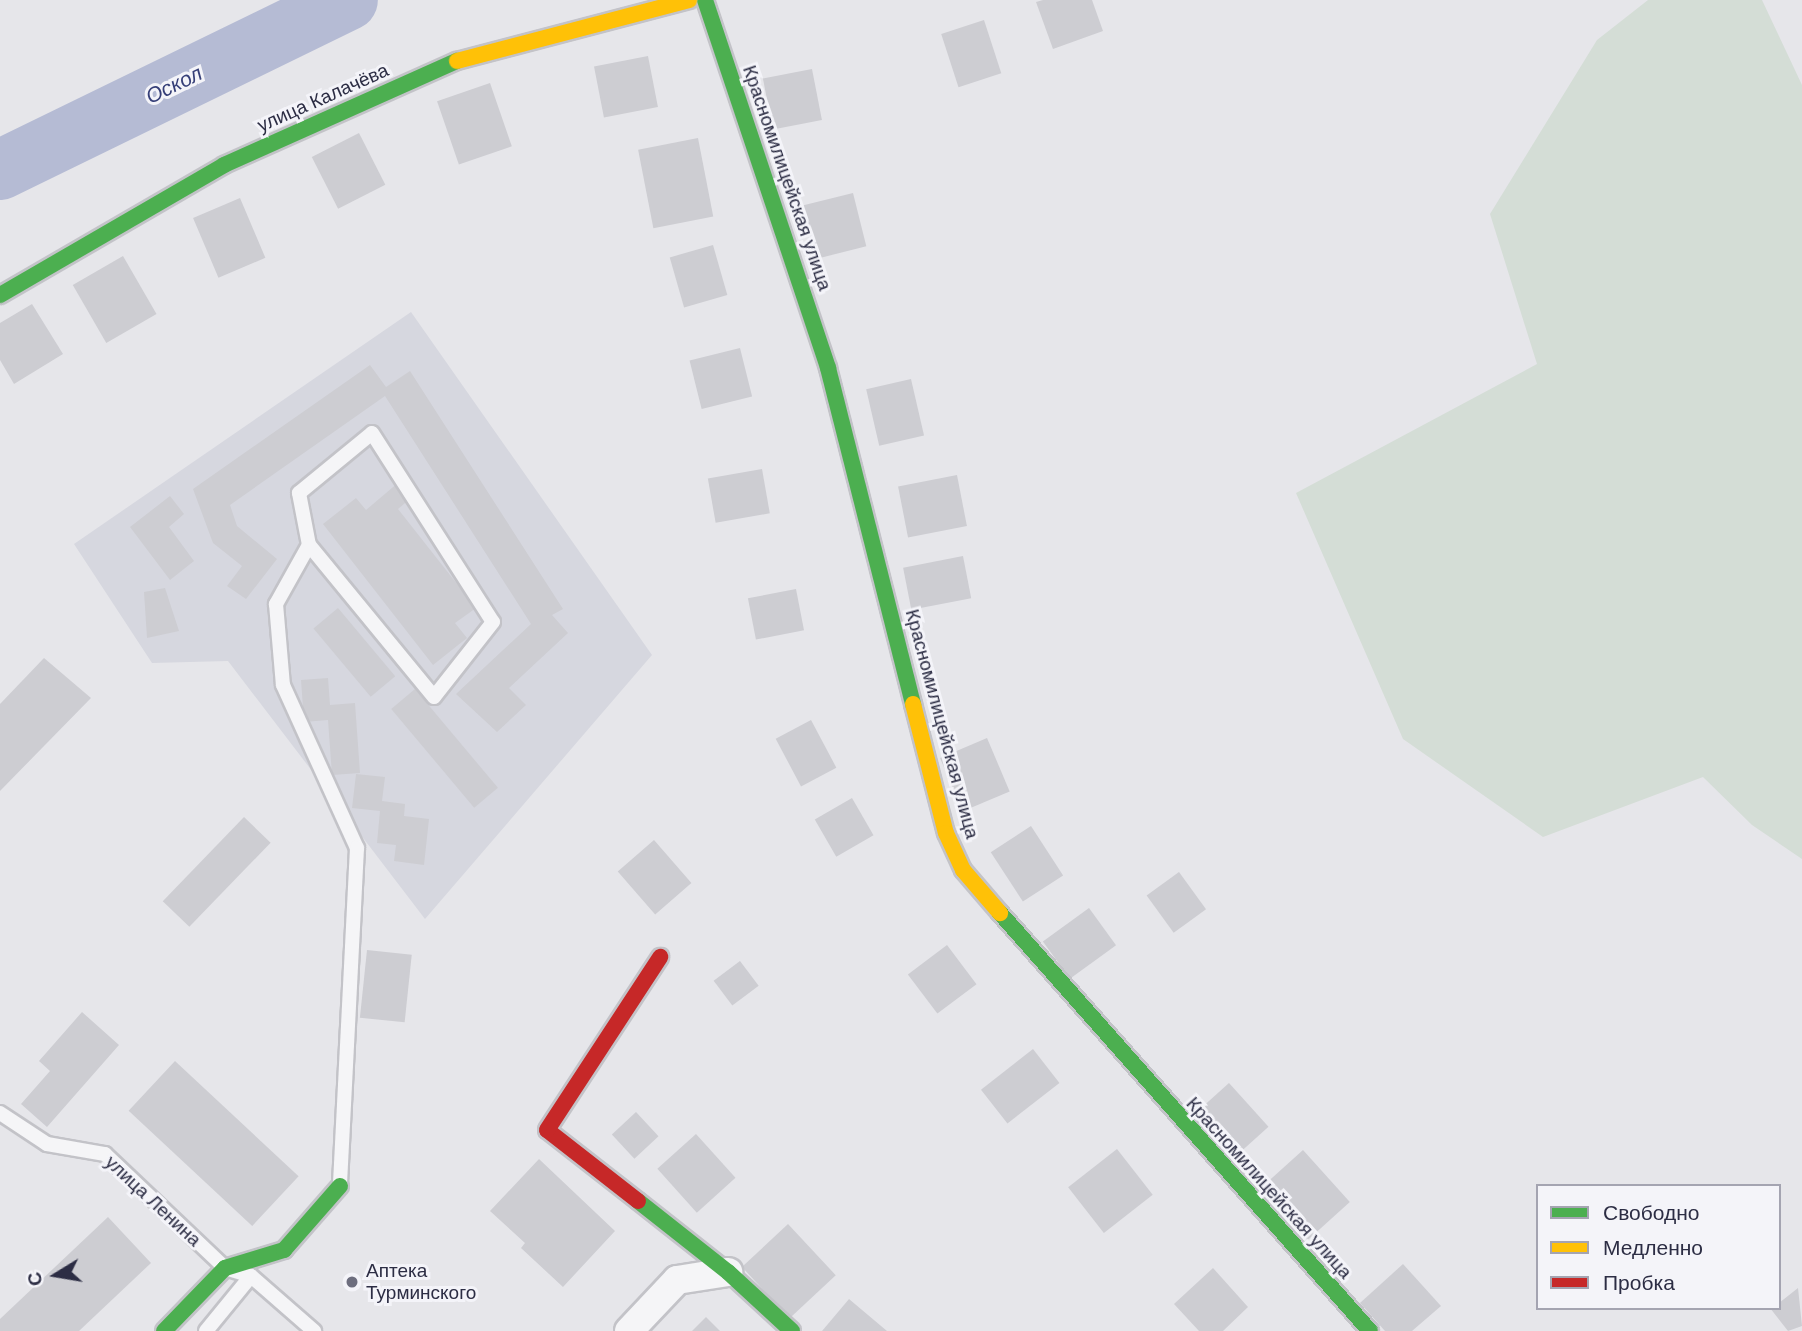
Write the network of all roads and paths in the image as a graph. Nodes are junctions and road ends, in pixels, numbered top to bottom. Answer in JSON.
{"nodes":[{"id":1,"x":689,"y":0,"type":"edge"},
{"id":2,"x":705,"y":0,"type":"edge"},
{"id":3,"x":0,"y":295,"type":"edge"},
{"id":4,"x":309,"y":545,"type":"junction"},
{"id":5,"x":660,"y":957,"type":"dead end"},
{"id":6,"x":0,"y":1113,"type":"edge"},
{"id":7,"x":340,"y":1186,"type":"joint"},
{"id":8,"x":225,"y":1268,"type":"junction"},
{"id":9,"x":728,"y":1272,"type":"junction"},
{"id":10,"x":251,"y":1276,"type":"junction"},
{"id":11,"x":164,"y":1331,"type":"edge"},
{"id":12,"x":206,"y":1331,"type":"edge"},
{"id":13,"x":314,"y":1331,"type":"edge"},
{"id":14,"x":629,"y":1331,"type":"edge"},
{"id":15,"x":792,"y":1331,"type":"edge"},
{"id":16,"x":1370,"y":1331,"type":"edge"}],
"edges":[{"from":1,"to":3,"type":"street","name":"улица Калачёва"},
{"from":2,"to":16,"type":"street","name":"Красномилицейская улица"},
{"from":4,"to":4,"type":"lane"},
{"from":4,"to":7,"type":"lane"},
{"from":5,"to":9,"type":"street"},
{"from":6,"to":8,"type":"lane","name":"улица Ленина"},
{"from":7,"to":8,"type":"street"},
{"from":8,"to":10,"type":"lane","name":"улица Ленина"},
{"from":8,"to":11,"type":"street"},
{"from":9,"to":14,"type":"street"},
{"from":9,"to":15,"type":"street"},
{"from":10,"to":12,"type":"lane"},
{"from":10,"to":13,"type":"lane","name":"улица Ленина"}]}
